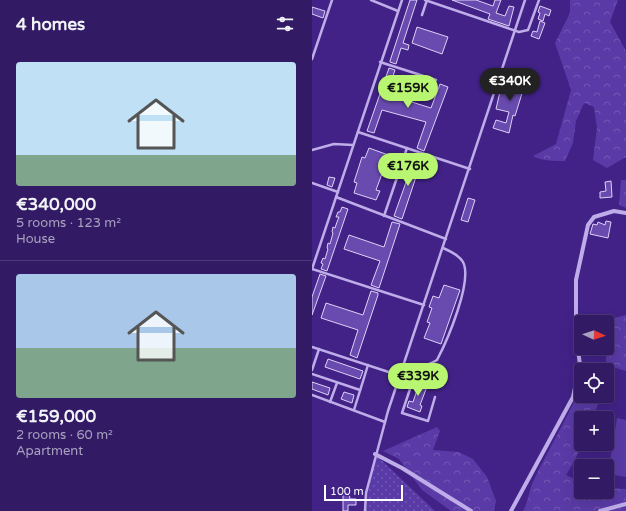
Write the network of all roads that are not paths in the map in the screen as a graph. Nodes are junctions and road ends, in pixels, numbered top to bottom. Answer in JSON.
{"nodes":[{"id":1,"x":332,"y":0,"type":"edge"},
{"id":2,"x":371,"y":0,"type":"edge"},
{"id":3,"x":402,"y":0,"type":"edge"},
{"id":4,"x":426,"y":0,"type":"edge"},
{"id":5,"x":525,"y":0,"type":"edge"},
{"id":6,"x":539,"y":0,"type":"edge"},
{"id":7,"x":398,"y":11,"type":"junction"},
{"id":8,"x":422,"y":15,"type":"dead end"},
{"id":9,"x":515,"y":31,"type":"junction"},
{"id":10,"x":312,"y":59,"type":"edge"},
{"id":11,"x":380,"y":62,"type":"junction"},
{"id":12,"x":436,"y":80,"type":"dead end"},
{"id":13,"x":358,"y":132,"type":"junction"},
{"id":14,"x":353,"y":145,"type":"junction"},
{"id":15,"x":407,"y":148,"type":"junction"},
{"id":16,"x":312,"y":150,"type":"edge"},
{"id":17,"x":470,"y":169,"type":"junction"},
{"id":18,"x":312,"y":183,"type":"edge"},
{"id":19,"x":338,"y":192,"type":"junction"},
{"id":20,"x":336,"y":198,"type":"junction"},
{"id":21,"x":626,"y":214,"type":"edge"},
{"id":22,"x":384,"y":216,"type":"junction"},
{"id":23,"x":446,"y":239,"type":"junction"},
{"id":24,"x":443,"y":248,"type":"junction"},
{"id":25,"x":312,"y":269,"type":"edge"},
{"id":26,"x":424,"y":305,"type":"junction"},
{"id":27,"x":312,"y":347,"type":"edge"},
{"id":28,"x":319,"y":349,"type":"junction"},
{"id":29,"x":368,"y":365,"type":"junction"},
{"id":30,"x":403,"y":365,"type":"junction"},
{"id":31,"x":312,"y":370,"type":"edge"},
{"id":32,"x":312,"y":374,"type":"edge"},
{"id":33,"x":400,"y":376,"type":"junction"},
{"id":34,"x":337,"y":383,"type":"junction"},
{"id":35,"x":360,"y":390,"type":"junction"},
{"id":36,"x":312,"y":395,"type":"edge"},
{"id":37,"x":435,"y":397,"type":"dead end"},
{"id":38,"x":330,"y":402,"type":"junction"},
{"id":39,"x":354,"y":410,"type":"junction"},
{"id":40,"x":385,"y":422,"type":"junction"},
{"id":41,"x":375,"y":454,"type":"junction"},
{"id":42,"x":626,"y":504,"type":"edge"},
{"id":43,"x":365,"y":511,"type":"edge"},
{"id":44,"x":471,"y":511,"type":"edge"},
{"id":45,"x":511,"y":511,"type":"edge"},
{"id":46,"x":600,"y":511,"type":"edge"}],
"edges":[{"from":1,"to":10,"type":"lane"},
{"from":2,"to":7,"type":"lane"},
{"from":3,"to":7,"type":"lane"},
{"from":4,"to":8,"type":"lane"},
{"from":4,"to":9,"type":"lane"},
{"from":5,"to":9,"type":"lane"},
{"from":6,"to":9,"type":"lane"},
{"from":7,"to":11,"type":"lane"},
{"from":9,"to":17,"type":"lane"},
{"from":11,"to":12,"type":"lane"},
{"from":11,"to":13,"type":"lane"},
{"from":13,"to":14,"type":"lane"},
{"from":13,"to":15,"type":"lane"},
{"from":14,"to":16,"type":"lane"},
{"from":14,"to":19,"type":"lane"},
{"from":15,"to":17,"type":"lane"},
{"from":15,"to":22,"type":"lane"},
{"from":17,"to":23,"type":"lane"},
{"from":18,"to":19,"type":"lane"},
{"from":19,"to":20,"type":"lane"},
{"from":20,"to":22,"type":"lane"},
{"from":20,"to":25,"type":"lane"},
{"from":21,"to":45,"type":"street"},
{"from":22,"to":23,"type":"lane"},
{"from":23,"to":24,"type":"lane"},
{"from":24,"to":26,"type":"lane"},
{"from":24,"to":30,"type":"lane"},
{"from":25,"to":26,"type":"lane"},
{"from":26,"to":30,"type":"lane"},
{"from":27,"to":28,"type":"lane"},
{"from":28,"to":29,"type":"lane"},
{"from":28,"to":31,"type":"lane"},
{"from":29,"to":33,"type":"lane"},
{"from":29,"to":35,"type":"lane"},
{"from":30,"to":33,"type":"lane"},
{"from":32,"to":34,"type":"lane"},
{"from":33,"to":37,"type":"lane"},
{"from":33,"to":40,"type":"lane"},
{"from":34,"to":35,"type":"lane"},
{"from":34,"to":38,"type":"lane"},
{"from":35,"to":39,"type":"lane"},
{"from":36,"to":38,"type":"lane"},
{"from":38,"to":39,"type":"lane"},
{"from":39,"to":40,"type":"lane"},
{"from":40,"to":41,"type":"lane"},
{"from":41,"to":43,"type":"lane"},
{"from":41,"to":44,"type":"street"},
{"from":42,"to":46,"type":"street"}]}
